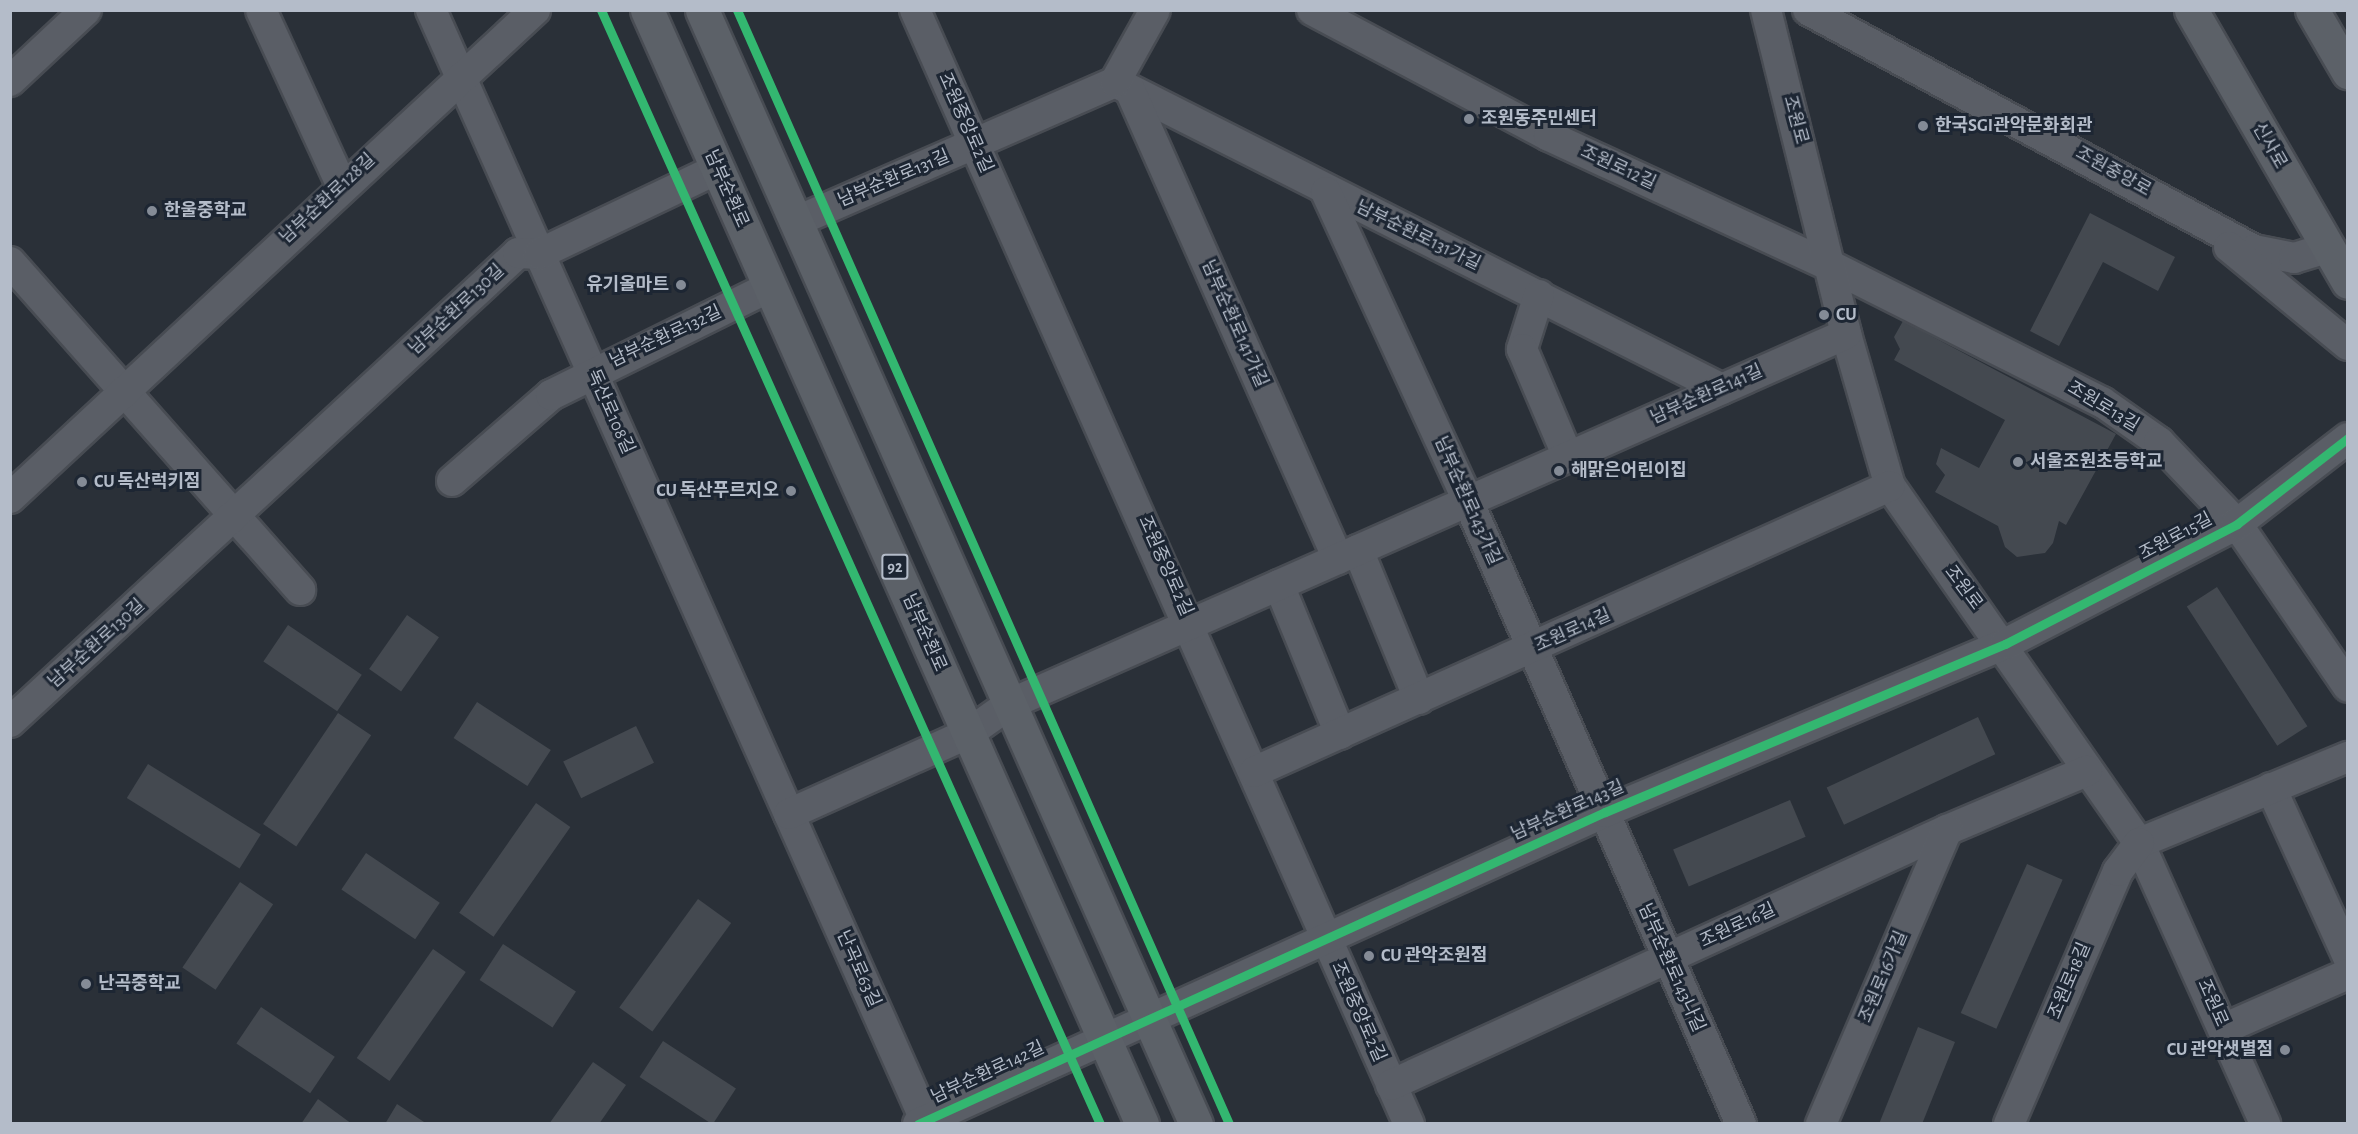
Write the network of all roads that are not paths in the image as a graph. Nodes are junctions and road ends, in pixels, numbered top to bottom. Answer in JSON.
{"nodes":[{"id":1,"x":86,"y":10,"type":"edge"},
{"id":2,"x":261,"y":10,"type":"edge"},
{"id":3,"x":431,"y":10,"type":"edge"},
{"id":4,"x":535,"y":10,"type":"edge"},
{"id":5,"x":647,"y":10,"type":"edge"},
{"id":6,"x":702,"y":10,"type":"edge"},
{"id":7,"x":915,"y":10,"type":"edge"},
{"id":8,"x":1155,"y":10,"type":"edge"},
{"id":9,"x":1312,"y":10,"type":"edge"},
{"id":10,"x":1766,"y":10,"type":"edge"},
{"id":11,"x":1808,"y":10,"type":"edge"},
{"id":12,"x":2191,"y":10,"type":"edge"},
{"id":13,"x":2312,"y":10,"type":"edge"},
{"id":14,"x":2348,"y":72,"type":"edge"},
{"id":15,"x":461,"y":78,"type":"junction"},
{"id":16,"x":10,"y":81,"type":"edge"},
{"id":17,"x":1122,"y":86,"type":"junction"},
{"id":18,"x":975,"y":144,"type":"junction"},
{"id":19,"x":717,"y":169,"type":"junction"},
{"id":20,"x":342,"y":186,"type":"junction"},
{"id":21,"x":1326,"y":192,"type":"junction"},
{"id":22,"x":795,"y":222,"type":"junction"},
{"id":23,"x":2205,"y":224,"type":"junction"},
{"id":24,"x":2327,"y":248,"type":"junction"},
{"id":25,"x":539,"y":254,"type":"junction"},
{"id":26,"x":1833,"y":267,"type":"junction"},
{"id":27,"x":14,"y":272,"type":"edge"},
{"id":28,"x":2348,"y":282,"type":"edge"},
{"id":29,"x":770,"y":287,"type":"junction"},
{"id":30,"x":1539,"y":295,"type":"junction"},
{"id":31,"x":1846,"y":334,"type":"junction"},
{"id":32,"x":2348,"y":345,"type":"edge"},
{"id":33,"x":592,"y":372,"type":"junction"},
{"id":34,"x":1722,"y":389,"type":"junction"},
{"id":35,"x":124,"y":390,"type":"junction"},
{"id":36,"x":2348,"y":438,"type":"edge"},
{"id":37,"x":1568,"y":457,"type":"junction"},
{"id":38,"x":452,"y":481,"type":"dead end"},
{"id":39,"x":1890,"y":486,"type":"junction"},
{"id":40,"x":10,"y":498,"type":"edge"},
{"id":41,"x":1468,"y":501,"type":"junction"},
{"id":42,"x":237,"y":517,"type":"junction"},
{"id":43,"x":2237,"y":524,"type":"junction"},
{"id":44,"x":1348,"y":554,"type":"junction"},
{"id":45,"x":1279,"y":585,"type":"junction"},
{"id":46,"x":300,"y":590,"type":"dead end"},
{"id":47,"x":1191,"y":624,"type":"junction"},
{"id":48,"x":2005,"y":644,"type":"junction"},
{"id":49,"x":1532,"y":650,"type":"junction"},
{"id":50,"x":2348,"y":687,"type":"edge"},
{"id":51,"x":1419,"y":699,"type":"junction"},
{"id":52,"x":1010,"y":704,"type":"junction"},
{"id":53,"x":10,"y":722,"type":"edge"},
{"id":54,"x":969,"y":733,"type":"junction"},
{"id":55,"x":1340,"y":734,"type":"junction"},
{"id":56,"x":2348,"y":757,"type":"edge"},
{"id":57,"x":2086,"y":771,"type":"junction"},
{"id":58,"x":1254,"y":772,"type":"junction"},
{"id":59,"x":2271,"y":788,"type":"junction"},
{"id":60,"x":1605,"y":812,"type":"junction"},
{"id":61,"x":789,"y":814,"type":"junction"},
{"id":62,"x":1947,"y":830,"type":"junction"},
{"id":63,"x":2139,"y":843,"type":"junction"},
{"id":64,"x":1326,"y":938,"type":"junction"},
{"id":65,"x":2348,"y":957,"type":"edge"},
{"id":66,"x":1666,"y":959,"type":"junction"},
{"id":67,"x":2348,"y":974,"type":"edge"},
{"id":68,"x":1148,"y":1017,"type":"junction"},
{"id":69,"x":2225,"y":1033,"type":"junction"},
{"id":70,"x":1104,"y":1037,"type":"junction"},
{"id":71,"x":1391,"y":1085,"type":"junction"},
{"id":72,"x":923,"y":1122,"type":"edge"},
{"id":73,"x":1142,"y":1124,"type":"edge"},
{"id":74,"x":1196,"y":1124,"type":"edge"},
{"id":75,"x":1409,"y":1124,"type":"edge"},
{"id":76,"x":1741,"y":1124,"type":"edge"},
{"id":77,"x":1821,"y":1124,"type":"edge"},
{"id":78,"x":2009,"y":1124,"type":"edge"},
{"id":79,"x":2265,"y":1124,"type":"edge"}],
"edges":[{"from":1,"to":16,"type":"street"},
{"from":2,"to":20,"type":"street"},
{"from":3,"to":15,"type":"street","name":"독산로108길"},
{"from":4,"to":15,"type":"street","name":"남부순환로128길"},
{"from":5,"to":19,"type":"main road","name":"남부순환로","number":"92"},
{"from":6,"to":22,"type":"main road"},
{"from":7,"to":18,"type":"street","name":"조원중앙로2길"},
{"from":8,"to":17,"type":"street"},
{"from":9,"to":26,"type":"street","name":"조원로12길"},
{"from":10,"to":26,"type":"street","name":"조원로"},
{"from":11,"to":23,"type":"street","name":"조원중앙로"},
{"from":12,"to":24,"type":"main road","name":"신사로"},
{"from":13,"to":14,"type":"main road"},
{"from":15,"to":20,"type":"street","name":"남부순환로128길"},
{"from":15,"to":25,"type":"street","name":"독산로108길"},
{"from":17,"to":18,"type":"street","name":"남부순환로131길"},
{"from":17,"to":21,"type":"street","name":"남부순환로131가길"},
{"from":17,"to":44,"type":"street","name":"남부순환로141가길"},
{"from":18,"to":22,"type":"street","name":"남부순환로131길"},
{"from":18,"to":47,"type":"street","name":"조원중앙로2길"},
{"from":19,"to":25,"type":"street","name":"남부순환로130길"},
{"from":19,"to":29,"type":"main road","name":"남부순환로","number":"92"},
{"from":20,"to":35,"type":"street","name":"남부순환로128길"},
{"from":21,"to":30,"type":"street","name":"남부순환로131가길"},
{"from":21,"to":41,"type":"street","name":"남부순환로143가길"},
{"from":22,"to":52,"type":"main road"},
{"from":23,"to":24,"type":"street","name":"조원중앙로"},
{"from":23,"to":32,"type":"street"},
{"from":24,"to":28,"type":"main road","name":"신사로"},
{"from":25,"to":33,"type":"street","name":"독산로108길"},
{"from":25,"to":42,"type":"street","name":"남부순환로130길"},
{"from":26,"to":31,"type":"street","name":"조원로"},
{"from":26,"to":43,"type":"street","name":"조원로13길"},
{"from":27,"to":35,"type":"street"},
{"from":29,"to":33,"type":"street","name":"남부순환로132길"},
{"from":29,"to":54,"type":"main road","name":"남부순환로","number":"92"},
{"from":30,"to":34,"type":"street","name":"남부순환로131가길"},
{"from":30,"to":37,"type":"street"},
{"from":31,"to":34,"type":"street","name":"남부순환로141길"},
{"from":31,"to":39,"type":"street","name":"조원로"},
{"from":33,"to":38,"type":"street","name":"남부순환로132길"},
{"from":33,"to":61,"type":"street","name":"독산로108길"},
{"from":34,"to":37,"type":"street","name":"남부순환로141길"},
{"from":35,"to":40,"type":"street","name":"남부순환로128길"},
{"from":35,"to":42,"type":"street"},
{"from":36,"to":43,"type":"street","name":"조원로15길"},
{"from":37,"to":41,"type":"street","name":"남부순환로141길"},
{"from":39,"to":48,"type":"street","name":"조원로"},
{"from":39,"to":49,"type":"street","name":"조원로14길"},
{"from":41,"to":44,"type":"street","name":"남부순환로141길"},
{"from":41,"to":49,"type":"street","name":"남부순환로143가길"},
{"from":42,"to":46,"type":"street"},
{"from":42,"to":53,"type":"street","name":"남부순환로130길"},
{"from":43,"to":48,"type":"street","name":"조원로15길"},
{"from":43,"to":50,"type":"street","name":"조원로13길"},
{"from":44,"to":45,"type":"street","name":"남부순환로141길"},
{"from":44,"to":51,"type":"street"},
{"from":45,"to":47,"type":"street","name":"남부순환로141길"},
{"from":45,"to":55,"type":"street"},
{"from":47,"to":52,"type":"street","name":"남부순환로141길"},
{"from":47,"to":58,"type":"street","name":"조원중앙로2길"},
{"from":48,"to":57,"type":"street","name":"조원로"},
{"from":48,"to":60,"type":"street","name":"남부순환로143길"},
{"from":49,"to":51,"type":"street","name":"조원로14길"},
{"from":49,"to":60,"type":"street","name":"남부순환로143가길"},
{"from":51,"to":55,"type":"street","name":"조원로14길"},
{"from":52,"to":54,"type":"street","name":"남부순환로141길"},
{"from":52,"to":68,"type":"main road"},
{"from":54,"to":61,"type":"street","name":"남부순환로141길"},
{"from":54,"to":70,"type":"main road","name":"남부순환로","number":"92"},
{"from":55,"to":58,"type":"street","name":"조원로14길"},
{"from":56,"to":59,"type":"street"},
{"from":57,"to":62,"type":"street","name":"조원로16길"},
{"from":57,"to":63,"type":"street","name":"조원로"},
{"from":58,"to":64,"type":"street","name":"조원중앙로2길"},
{"from":59,"to":63,"type":"street"},
{"from":59,"to":65,"type":"street"},
{"from":60,"to":64,"type":"street","name":"남부순환로143길"},
{"from":60,"to":66,"type":"street","name":"남부순환로143나길"},
{"from":61,"to":72,"type":"street","name":"난곡로63길"},
{"from":62,"to":66,"type":"street","name":"조원로16길"},
{"from":62,"to":77,"type":"street","name":"조원로16가길"},
{"from":63,"to":69,"type":"street","name":"조원로"},
{"from":63,"to":78,"type":"street","name":"조원로18길"},
{"from":64,"to":68,"type":"street","name":"남부순환로143길"},
{"from":64,"to":71,"type":"street","name":"조원중앙로2길"},
{"from":66,"to":71,"type":"street","name":"조원로16길"},
{"from":66,"to":76,"type":"street","name":"남부순환로143나길"},
{"from":67,"to":69,"type":"street"},
{"from":68,"to":70,"type":"street","name":"남부순환로142길"},
{"from":68,"to":74,"type":"main road"},
{"from":69,"to":79,"type":"street","name":"조원로"},
{"from":70,"to":72,"type":"street","name":"남부순환로142길"},
{"from":70,"to":73,"type":"main road","name":"남부순환로","number":"92"},
{"from":71,"to":75,"type":"street","name":"조원중앙로2길"}]}
